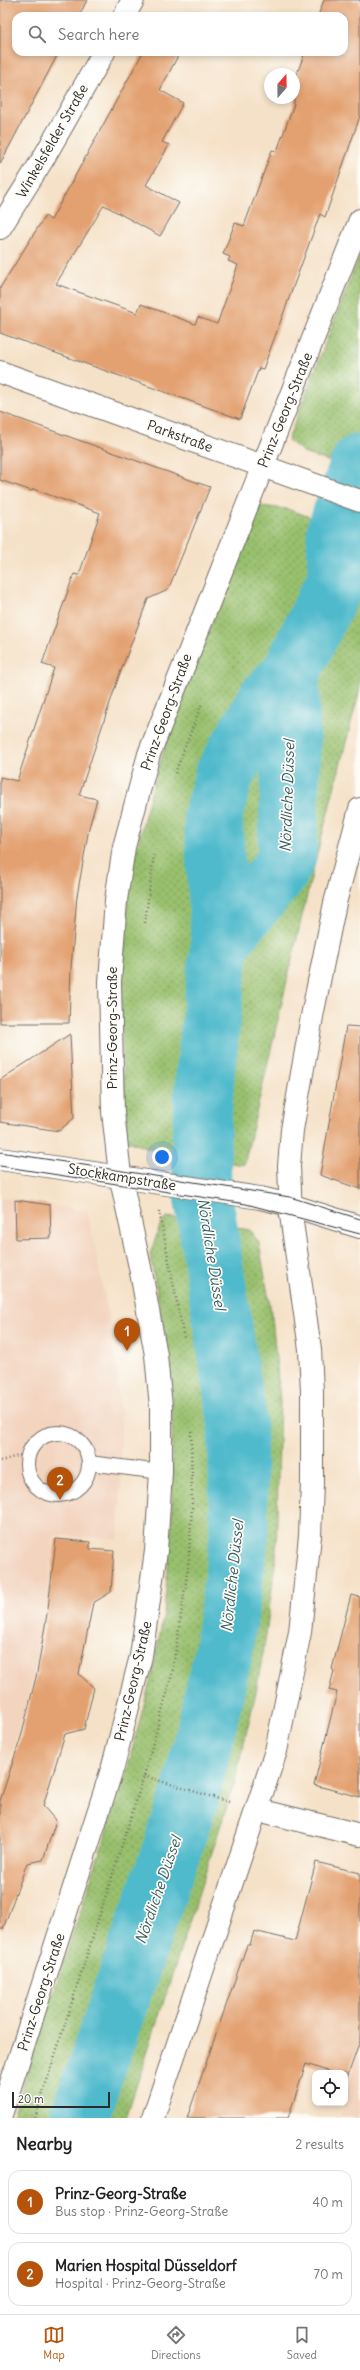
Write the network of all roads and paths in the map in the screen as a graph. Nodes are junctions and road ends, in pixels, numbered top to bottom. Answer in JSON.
{"nodes":[{"id":1,"x":133,"y":0,"type":"edge"},
{"id":2,"x":126,"y":12,"type":"edge"},
{"id":3,"x":102,"y":56,"type":"edge"},
{"id":4,"x":360,"y":220,"type":"edge"},
{"id":5,"x":0,"y":228,"type":"edge"},
{"id":6,"x":0,"y":372,"type":"edge"},
{"id":7,"x":262,"y":466,"type":"junction"},
{"id":8,"x":360,"y":501,"type":"edge"},
{"id":9,"x":360,"y":809,"type":"edge"},
{"id":10,"x":0,"y":1159,"type":"edge"},
{"id":11,"x":120,"y":1175,"type":"junction"},
{"id":12,"x":290,"y":1205,"type":"junction"},
{"id":13,"x":360,"y":1227,"type":"edge"},
{"id":14,"x":29,"y":1453,"type":"junction"},
{"id":15,"x":0,"y":1461,"type":"edge"},
{"id":16,"x":89,"y":1463,"type":"junction"},
{"id":17,"x":161,"y":1472,"type":"junction"},
{"id":18,"x":144,"y":1776,"type":"dead end"},
{"id":19,"x":226,"y":1801,"type":"dead end"},
{"id":20,"x":258,"y":1810,"type":"junction"},
{"id":21,"x":360,"y":1835,"type":"edge"},
{"id":22,"x":0,"y":2118,"type":"edge"},
{"id":23,"x":153,"y":2118,"type":"edge"}],
"edges":[{"from":1,"to":2,"type":"main road"},
{"from":3,"to":5,"type":"main road","name":"Winkelsfelder Straße"},
{"from":4,"to":7,"type":"main road","name":"Prinz-Georg-Straße"},
{"from":6,"to":7,"type":"main road","name":"Parkstraße"},
{"from":7,"to":8,"type":"main road","name":"Parkstraße"},
{"from":7,"to":11,"type":"main road","name":"Prinz-Georg-Straße"},
{"from":9,"to":12,"type":"main road"},
{"from":10,"to":11,"type":"main road","name":"Stockkampstraße"},
{"from":11,"to":12,"type":"main road","name":"Stockkampstraße"},
{"from":11,"to":17,"type":"main road","name":"Prinz-Georg-Straße"},
{"from":12,"to":13,"type":"main road","name":"Stockkampstraße"},
{"from":12,"to":20,"type":"main road"},
{"from":14,"to":15,"type":"path"},
{"from":14,"to":16,"type":"lane"},
{"from":14,"to":16,"type":"lane"},
{"from":16,"to":17,"type":"lane"},
{"from":17,"to":22,"type":"main road","name":"Prinz-Georg-Straße"},
{"from":18,"to":19,"type":"path"},
{"from":20,"to":21,"type":"main road"},
{"from":20,"to":23,"type":"main road"}]}
